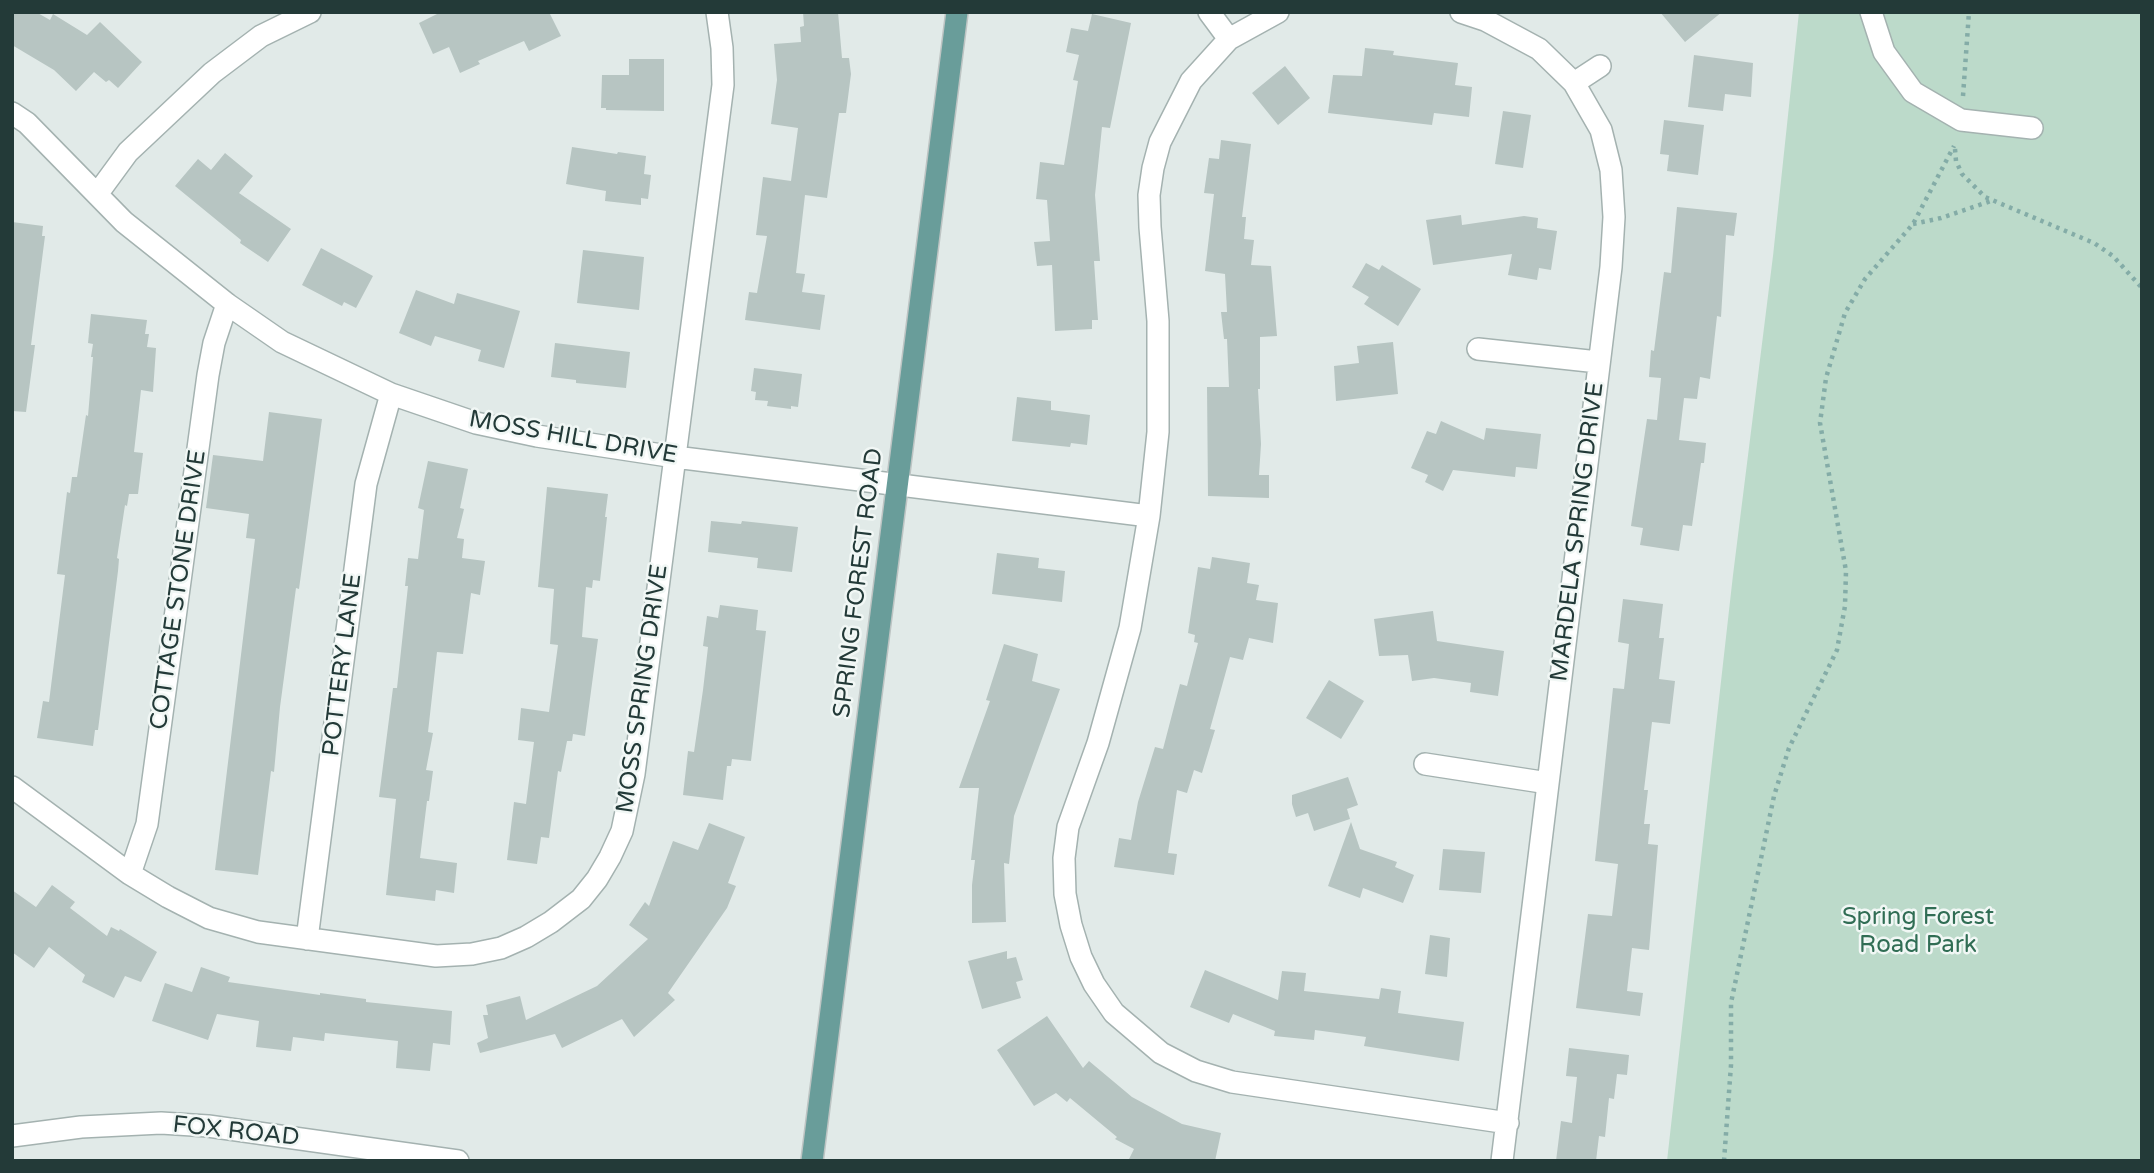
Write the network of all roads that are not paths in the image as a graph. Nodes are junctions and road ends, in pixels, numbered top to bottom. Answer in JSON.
{"nodes":[{"id":1,"x":310,"y":12,"type":"edge"},
{"id":2,"x":717,"y":12,"type":"edge"},
{"id":3,"x":957,"y":12,"type":"edge"},
{"id":4,"x":1209,"y":12,"type":"edge"},
{"id":5,"x":1279,"y":12,"type":"edge"},
{"id":6,"x":1461,"y":12,"type":"edge"},
{"id":7,"x":1871,"y":12,"type":"edge"},
{"id":8,"x":1229,"y":39,"type":"junction"},
{"id":9,"x":1600,"y":66,"type":"dead end"},
{"id":10,"x":1574,"y":83,"type":"junction"},
{"id":11,"x":12,"y":113,"type":"edge"},
{"id":12,"x":2032,"y":128,"type":"dead end"},
{"id":13,"x":98,"y":193,"type":"junction"},
{"id":14,"x":227,"y":304,"type":"junction"},
{"id":15,"x":1478,"y":349,"type":"dead end"},
{"id":16,"x":1598,"y":362,"type":"junction"},
{"id":17,"x":391,"y":394,"type":"junction"},
{"id":18,"x":675,"y":457,"type":"junction"},
{"id":19,"x":898,"y":485,"type":"junction"},
{"id":20,"x":1149,"y":516,"type":"junction"},
{"id":21,"x":1425,"y":764,"type":"dead end"},
{"id":22,"x":1548,"y":783,"type":"junction"},
{"id":23,"x":12,"y":788,"type":"edge"},
{"id":24,"x":130,"y":874,"type":"junction"},
{"id":25,"x":307,"y":939,"type":"junction"},
{"id":26,"x":1508,"y":1123,"type":"junction"},
{"id":27,"x":12,"y":1136,"type":"edge"},
{"id":28,"x":458,"y":1161,"type":"edge"},
{"id":29,"x":812,"y":1161,"type":"edge"},
{"id":30,"x":1502,"y":1161,"type":"edge"}],
"edges":[{"from":1,"to":13,"type":"street"},
{"from":2,"to":18,"type":"street","name":"MOSS SPRING DRIVE"},
{"from":3,"to":19,"type":"main road","name":"SPRING FOREST ROAD"},
{"from":4,"to":8,"type":"street"},
{"from":5,"to":8,"type":"street"},
{"from":6,"to":10,"type":"street","name":"MARDELA SPRING DRIVE"},
{"from":7,"to":12,"type":"street"},
{"from":8,"to":20,"type":"street"},
{"from":9,"to":10,"type":"street"},
{"from":10,"to":16,"type":"street","name":"MARDELA SPRING DRIVE"},
{"from":11,"to":13,"type":"street","name":"MOSS HILL DRIVE"},
{"from":13,"to":14,"type":"street","name":"MOSS HILL DRIVE"},
{"from":14,"to":17,"type":"street","name":"MOSS HILL DRIVE"},
{"from":14,"to":24,"type":"street","name":"COTTAGE STONE DRIVE"},
{"from":15,"to":16,"type":"street"},
{"from":16,"to":22,"type":"street","name":"MARDELA SPRING DRIVE"},
{"from":17,"to":18,"type":"street","name":"MOSS HILL DRIVE"},
{"from":17,"to":25,"type":"street","name":"POTTERY LANE"},
{"from":18,"to":19,"type":"street","name":"MOSS HILL DRIVE"},
{"from":18,"to":25,"type":"street","name":"MOSS SPRING DRIVE"},
{"from":19,"to":20,"type":"street","name":"MOSS HILL DRIVE"},
{"from":19,"to":29,"type":"main road","name":"SPRING FOREST ROAD"},
{"from":20,"to":26,"type":"street"},
{"from":21,"to":22,"type":"street"},
{"from":22,"to":26,"type":"street","name":"MARDELA SPRING DRIVE"},
{"from":23,"to":24,"type":"street","name":"MOSS SPRING DRIVE"},
{"from":24,"to":25,"type":"street","name":"MOSS SPRING DRIVE"},
{"from":26,"to":30,"type":"street","name":"MARDELA SPRING DRIVE"},
{"from":27,"to":28,"type":"street","name":"FOX ROAD"}]}
